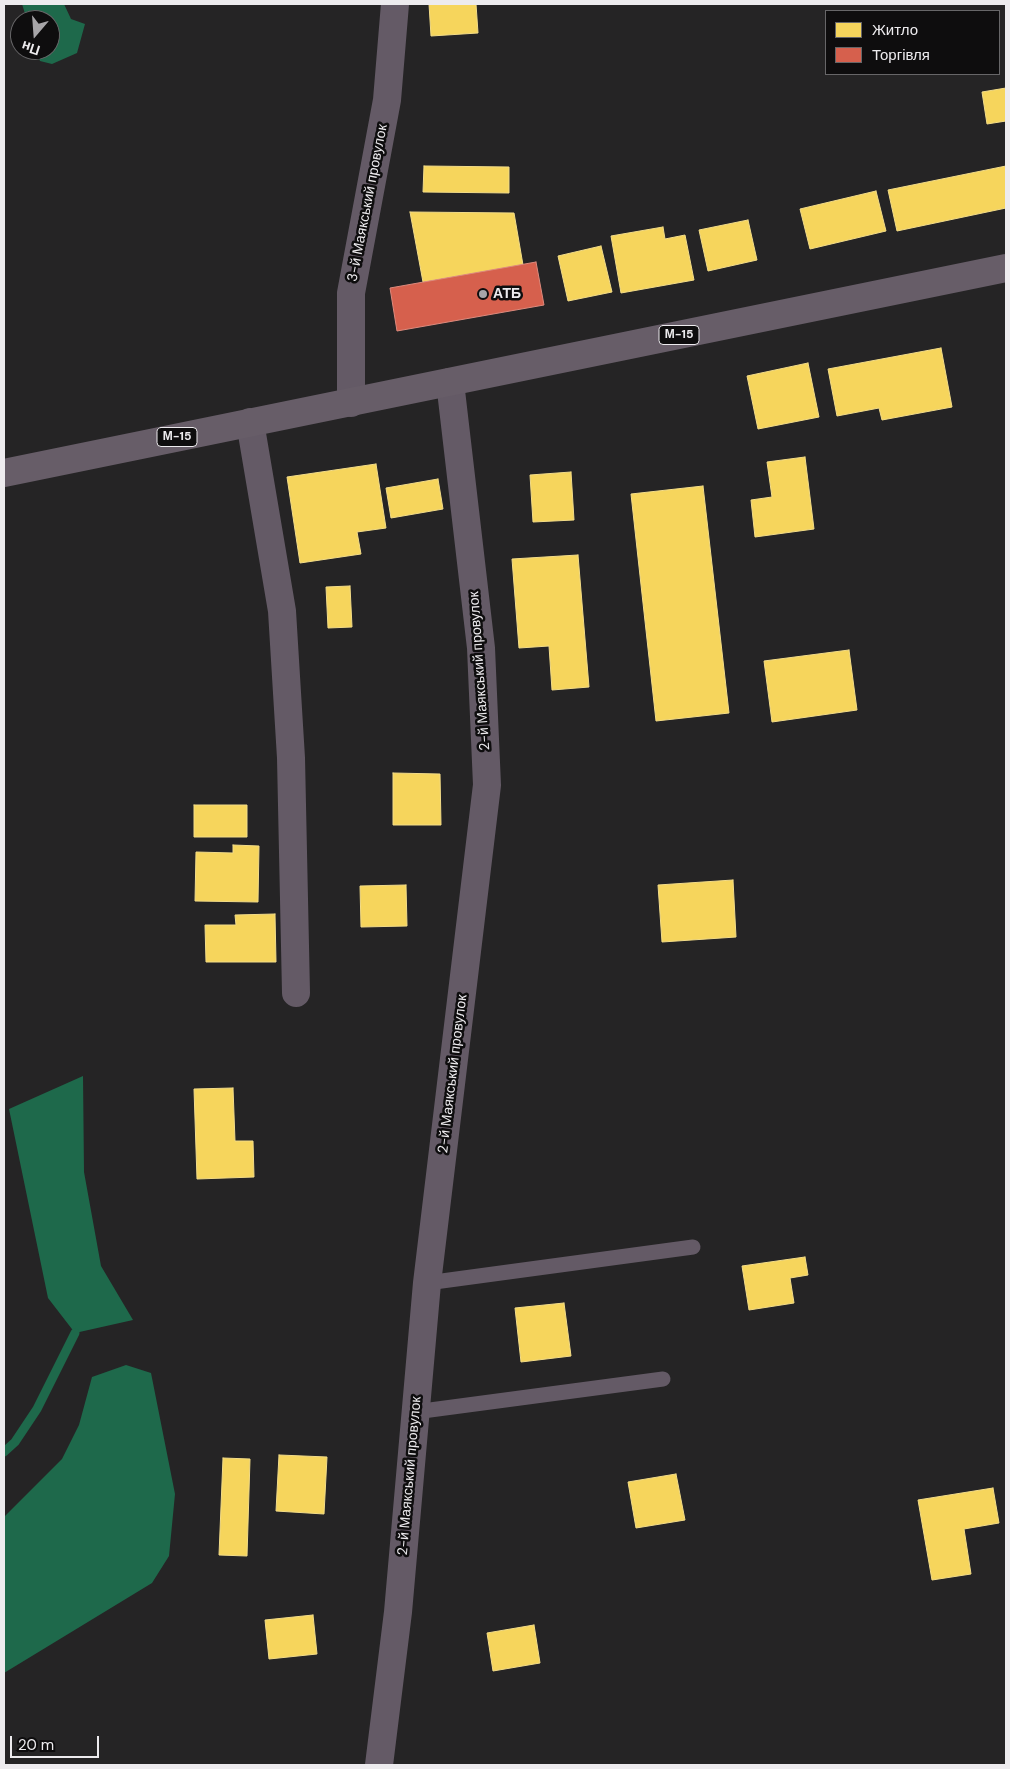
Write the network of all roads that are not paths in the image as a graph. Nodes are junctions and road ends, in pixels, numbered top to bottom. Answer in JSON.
{"nodes":[{"id":1,"x":394,"y":4,"type":"edge"},
{"id":2,"x":1006,"y":268,"type":"edge"},
{"id":3,"x":450,"y":382,"type":"junction"},
{"id":4,"x":351,"y":403,"type":"junction"},
{"id":5,"x":250,"y":422,"type":"junction"},
{"id":6,"x":4,"y":473,"type":"edge"},
{"id":7,"x":296,"y":993,"type":"dead end"},
{"id":8,"x":692,"y":1247,"type":"dead end"},
{"id":9,"x":428,"y":1283,"type":"junction"},
{"id":10,"x":663,"y":1379,"type":"dead end"},
{"id":11,"x":415,"y":1412,"type":"junction"},
{"id":12,"x":379,"y":1765,"type":"edge"}],
"edges":[{"from":1,"to":4,"type":"street","name":"3-й Маякський провулок"},
{"from":2,"to":3,"type":"highway","number":"М-15"},
{"from":3,"to":4,"type":"highway","number":"М-15"},
{"from":3,"to":9,"type":"street","name":"2-й Маякський провулок"},
{"from":4,"to":5,"type":"highway","number":"М-15"},
{"from":5,"to":6,"type":"highway","number":"М-15"},
{"from":5,"to":7,"type":"street"},
{"from":8,"to":9,"type":"lane"},
{"from":9,"to":11,"type":"street","name":"2-й Маякський провулок"},
{"from":10,"to":11,"type":"lane"},
{"from":11,"to":12,"type":"street","name":"2-й Маякський провулок"}]}
